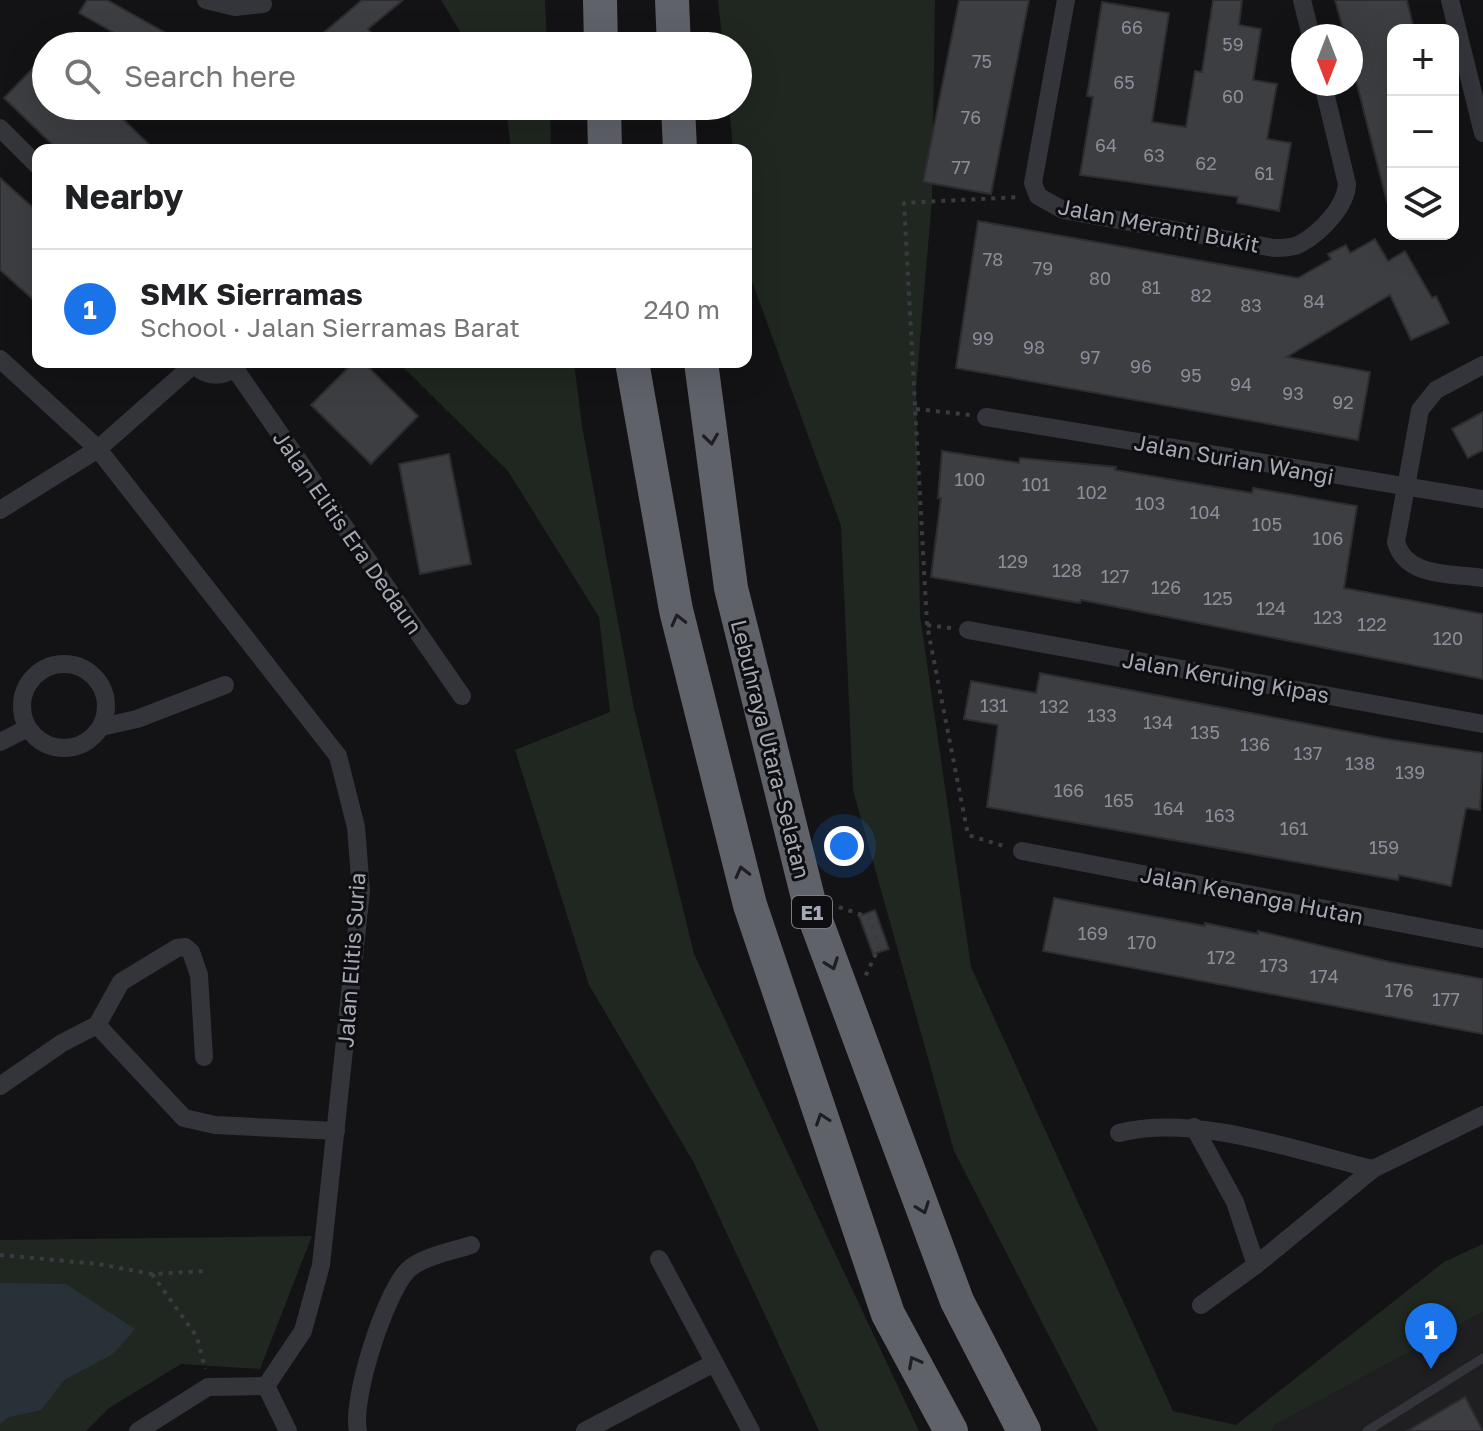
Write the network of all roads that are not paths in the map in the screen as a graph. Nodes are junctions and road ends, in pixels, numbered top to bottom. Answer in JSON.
{"nodes":[{"id":1,"x":206,"y":0,"type":"edge"},
{"id":2,"x":600,"y":0,"type":"edge"},
{"id":3,"x":672,"y":0,"type":"edge"},
{"id":4,"x":1066,"y":0,"type":"edge"},
{"id":5,"x":1302,"y":0,"type":"edge"},
{"id":6,"x":1450,"y":0,"type":"edge"},
{"id":7,"x":263,"y":4,"type":"dead end"},
{"id":8,"x":1308,"y":24,"type":"edge"},
{"id":9,"x":601,"y":32,"type":"edge"},
{"id":10,"x":673,"y":32,"type":"edge"},
{"id":11,"x":1326,"y":96,"type":"edge"},
{"id":12,"x":604,"y":120,"type":"edge"},
{"id":13,"x":679,"y":120,"type":"edge"},
{"id":14,"x":0,"y":128,"type":"edge"},
{"id":15,"x":1483,"y":133,"type":"edge"},
{"id":16,"x":605,"y":144,"type":"edge"},
{"id":17,"x":680,"y":144,"type":"edge"},
{"id":18,"x":32,"y":160,"type":"edge"},
{"id":19,"x":0,"y":359,"type":"edge"},
{"id":20,"x":1483,"y":365,"type":"edge"},
{"id":21,"x":187,"y":368,"type":"edge"},
{"id":22,"x":199,"y":368,"type":"edge"},
{"id":23,"x":234,"y":368,"type":"edge"},
{"id":24,"x":240,"y":368,"type":"edge"},
{"id":25,"x":633,"y":368,"type":"edge"},
{"id":26,"x":702,"y":368,"type":"edge"},
{"id":27,"x":986,"y":417,"type":"road end"},
{"id":28,"x":98,"y":449,"type":"junction"},
{"id":29,"x":1407,"y":488,"type":"junction"},
{"id":30,"x":1483,"y":499,"type":"edge"},
{"id":31,"x":0,"y":510,"type":"edge"},
{"id":32,"x":1483,"y":578,"type":"edge"},
{"id":33,"x":968,"y":630,"type":"road end"},
{"id":34,"x":225,"y":685,"type":"dead end"},
{"id":35,"x":462,"y":696,"type":"dead end"},
{"id":36,"x":1483,"y":724,"type":"edge"},
{"id":37,"x":101,"y":727,"type":"junction"},
{"id":38,"x":28,"y":728,"type":"junction"},
{"id":39,"x":0,"y":742,"type":"edge"},
{"id":40,"x":1022,"y":851,"type":"road end"},
{"id":41,"x":1483,"y":939,"type":"edge"},
{"id":42,"x":97,"y":1025,"type":"junction"},
{"id":43,"x":204,"y":1057,"type":"dead end"},
{"id":44,"x":0,"y":1086,"type":"edge"},
{"id":45,"x":1483,"y":1115,"type":"edge"},
{"id":46,"x":1194,"y":1127,"type":"junction"},
{"id":47,"x":336,"y":1131,"type":"junction"},
{"id":48,"x":1119,"y":1133,"type":"dead end"},
{"id":49,"x":1373,"y":1169,"type":"junction"},
{"id":50,"x":471,"y":1245,"type":"dead end"},
{"id":51,"x":659,"y":1259,"type":"dead end"},
{"id":52,"x":1256,"y":1265,"type":"junction"},
{"id":53,"x":1201,"y":1305,"type":"dead end"},
{"id":54,"x":1483,"y":1358,"type":"edge"},
{"id":55,"x":714,"y":1363,"type":"junction"},
{"id":56,"x":266,"y":1386,"type":"junction"},
{"id":57,"x":138,"y":1431,"type":"edge"},
{"id":58,"x":288,"y":1431,"type":"edge"},
{"id":59,"x":358,"y":1431,"type":"edge"},
{"id":60,"x":585,"y":1431,"type":"edge"},
{"id":61,"x":751,"y":1431,"type":"edge"},
{"id":62,"x":951,"y":1431,"type":"edge"},
{"id":63,"x":1024,"y":1431,"type":"edge"},
{"id":64,"x":1367,"y":1431,"type":"edge"}],
"edges":[{"from":1,"to":7,"type":"street"},
{"from":2,"to":9,"type":"highway"},
{"from":3,"to":10,"type":"highway"},
{"from":4,"to":11,"type":"street","name":"Jalan Meranti Bukit"},
{"from":5,"to":8,"type":"street"},
{"from":6,"to":15,"type":"street"},
{"from":12,"to":16,"type":"highway"},
{"from":13,"to":17,"type":"highway"},
{"from":14,"to":18,"type":"street"},
{"from":19,"to":28,"type":"street","name":"Jalan Elitis Suria"},
{"from":20,"to":29,"type":"street"},
{"from":21,"to":28,"type":"street"},
{"from":22,"to":23,"type":"street"},
{"from":24,"to":35,"type":"street","name":"Jalan Elitis Era Dedaun"},
{"from":62,"to":25,"type":"highway","number":"E1","one_way":true},
{"from":26,"to":63,"type":"highway","name":"Lebuhraya Utara–Selatan","number":"E1","one_way":true},
{"from":27,"to":29,"type":"street","name":"Jalan Surian Wangi"},
{"from":28,"to":31,"type":"street"},
{"from":28,"to":47,"type":"street","name":"Jalan Elitis Suria"},
{"from":29,"to":30,"type":"street","name":"Jalan Surian Wangi"},
{"from":29,"to":32,"type":"street"},
{"from":33,"to":36,"type":"street","name":"Jalan Keruing Kipas"},
{"from":34,"to":37,"type":"street"},
{"from":37,"to":38,"type":"street"},
{"from":37,"to":38,"type":"street"},
{"from":38,"to":39,"type":"street"},
{"from":40,"to":41,"type":"street","name":"Jalan Kenanga Hutan"},
{"from":42,"to":43,"type":"street"},
{"from":42,"to":44,"type":"street"},
{"from":42,"to":47,"type":"street"},
{"from":45,"to":49,"type":"street"},
{"from":46,"to":48,"type":"street"},
{"from":46,"to":49,"type":"street"},
{"from":46,"to":52,"type":"street"},
{"from":47,"to":56,"type":"street","name":"Jalan Elitis Suria"},
{"from":49,"to":52,"type":"street"},
{"from":50,"to":59,"type":"street"},
{"from":51,"to":55,"type":"street"},
{"from":52,"to":53,"type":"street"},
{"from":54,"to":64,"type":"lane"},
{"from":55,"to":60,"type":"street"},
{"from":55,"to":61,"type":"street"},
{"from":56,"to":57,"type":"street"},
{"from":56,"to":58,"type":"street"}]}
